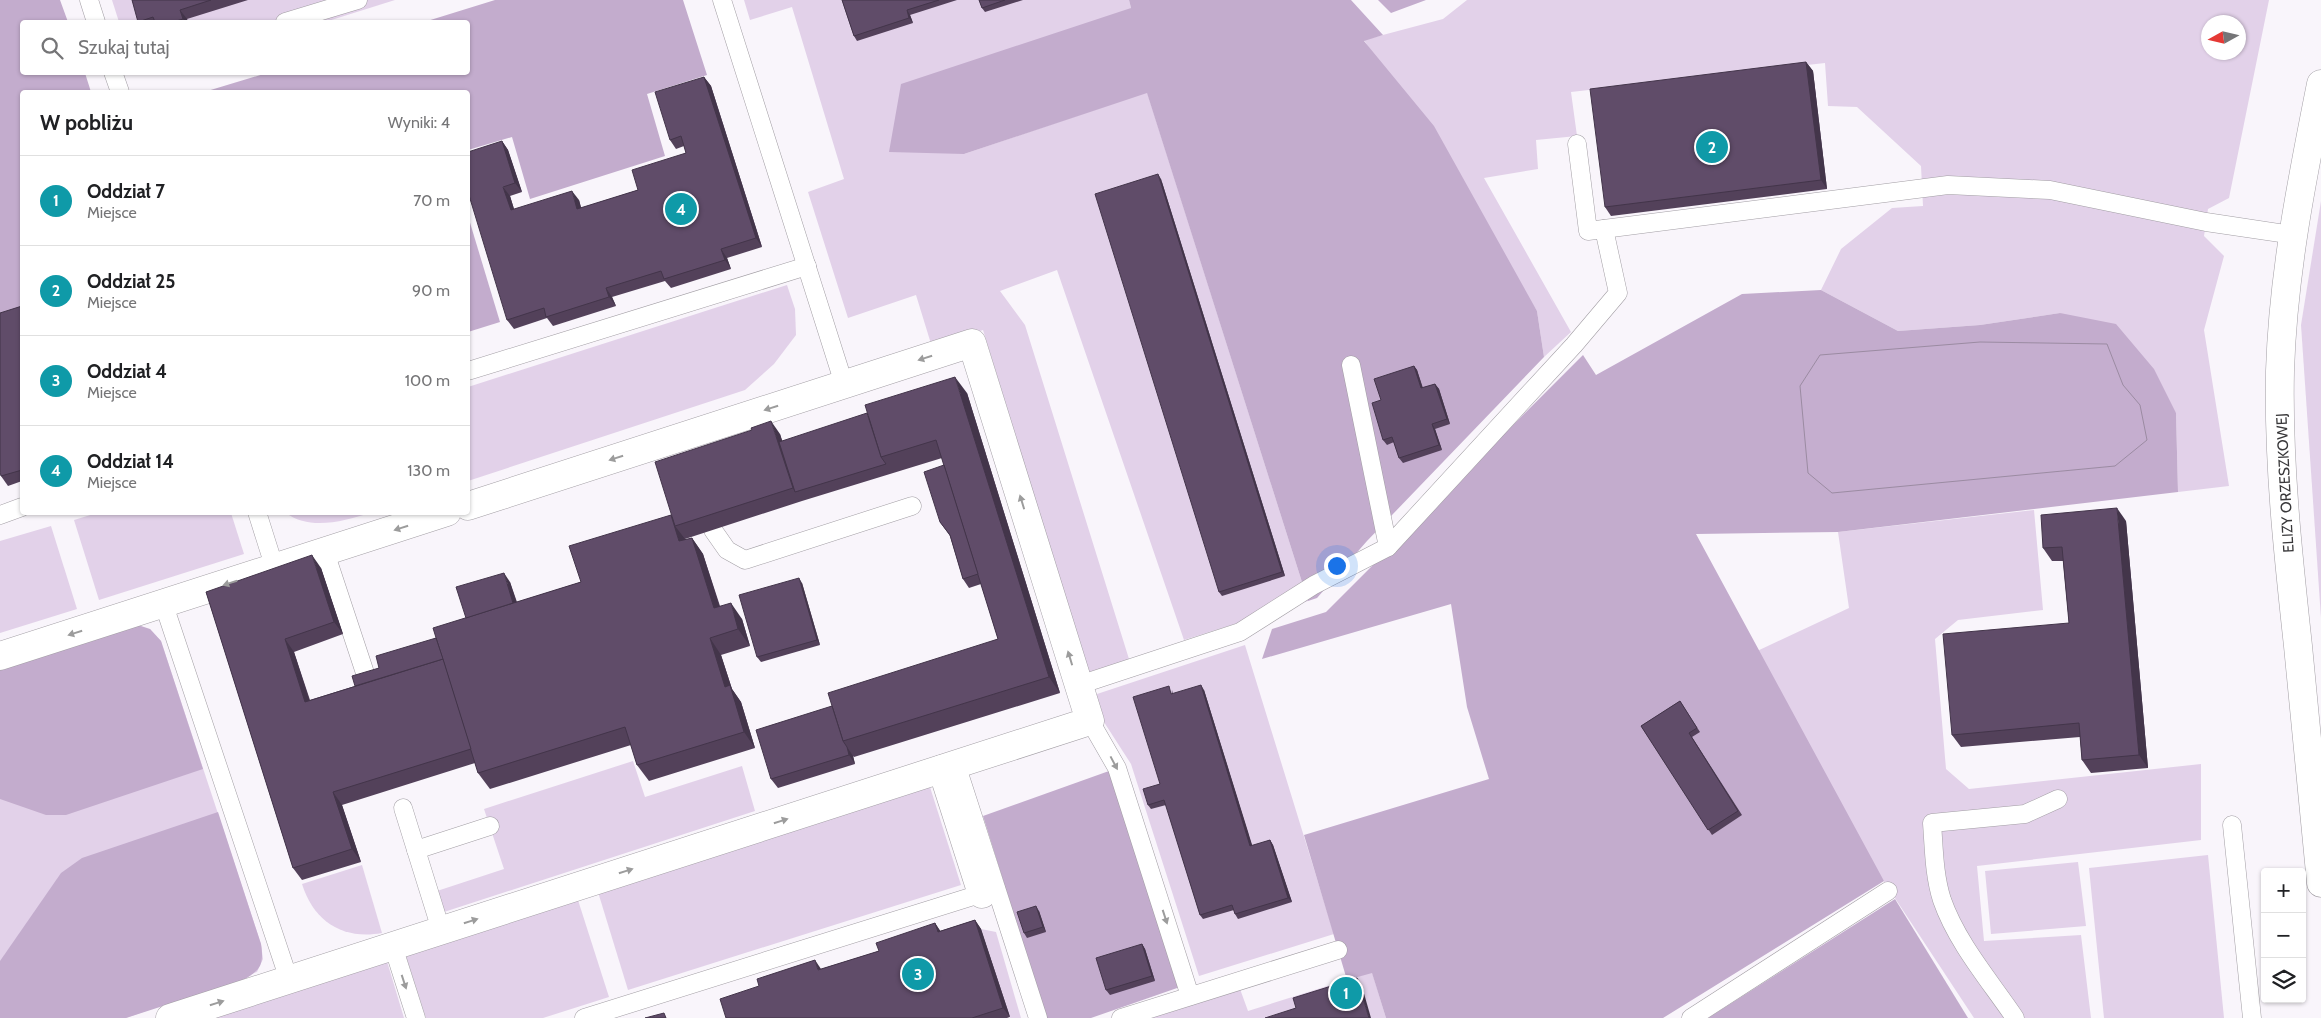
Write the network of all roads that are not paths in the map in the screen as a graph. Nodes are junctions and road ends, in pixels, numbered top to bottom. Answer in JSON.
{"nodes":[{"id":1,"x":89,"y":0,"type":"edge"},
{"id":2,"x":358,"y":0,"type":"edge"},
{"id":3,"x":722,"y":0,"type":"edge"},
{"id":4,"x":95,"y":20,"type":"edge"},
{"id":5,"x":292,"y":20,"type":"edge"},
{"id":6,"x":116,"y":75,"type":"edge"},
{"id":7,"x":2321,"y":84,"type":"edge"},
{"id":8,"x":120,"y":90,"type":"edge"},
{"id":9,"x":1577,"y":144,"type":"dead end"},
{"id":10,"x":1604,"y":229,"type":"junction"},
{"id":11,"x":2293,"y":235,"type":"junction"},
{"id":12,"x":807,"y":266,"type":"junction"},
{"id":13,"x":1351,"y":365,"type":"dead end"},
{"id":14,"x":470,"y":370,"type":"edge"},
{"id":15,"x":844,"y":384,"type":"junction"},
{"id":16,"x":470,"y":505,"type":"edge"},
{"id":17,"x":912,"y":506,"type":"dead end"},
{"id":18,"x":20,"y":508,"type":"edge"},
{"id":19,"x":0,"y":515,"type":"edge"},
{"id":20,"x":258,"y":515,"type":"edge"},
{"id":21,"x":438,"y":515,"type":"edge"},
{"id":22,"x":713,"y":530,"type":"edge"},
{"id":23,"x":1388,"y":547,"type":"junction"},
{"id":24,"x":325,"y":552,"type":"junction"},
{"id":25,"x":274,"y":568,"type":"junction"},
{"id":26,"x":164,"y":604,"type":"junction"},
{"id":27,"x":0,"y":656,"type":"edge"},
{"id":28,"x":366,"y":676,"type":"edge"},
{"id":29,"x":1079,"y":685,"type":"junction"},
{"id":30,"x":1090,"y":721,"type":"junction"},
{"id":31,"x":949,"y":767,"type":"junction"},
{"id":32,"x":2058,"y":799,"type":"dead end"},
{"id":33,"x":403,"y":808,"type":"dead end"},
{"id":34,"x":2232,"y":825,"type":"dead end"},
{"id":35,"x":490,"y":826,"type":"dead end"},
{"id":36,"x":416,"y":850,"type":"junction"},
{"id":37,"x":2321,"y":883,"type":"edge"},
{"id":38,"x":989,"y":891,"type":"junction"},
{"id":39,"x":1888,"y":891,"type":"dead end"},
{"id":40,"x":441,"y":930,"type":"junction"},
{"id":41,"x":393,"y":946,"type":"junction"},
{"id":42,"x":1338,"y":950,"type":"dead end"},
{"id":43,"x":289,"y":980,"type":"junction"},
{"id":44,"x":1190,"y":996,"type":"junction"},
{"id":45,"x":1128,"y":1017,"type":"edge"},
{"id":46,"x":170,"y":1018,"type":"edge"},
{"id":47,"x":416,"y":1018,"type":"edge"},
{"id":48,"x":584,"y":1018,"type":"edge"},
{"id":49,"x":1038,"y":1018,"type":"edge"},
{"id":50,"x":1691,"y":1018,"type":"edge"},
{"id":51,"x":2015,"y":1018,"type":"edge"},
{"id":52,"x":2252,"y":1018,"type":"edge"}],
"edges":[{"from":1,"to":4,"type":"lane"},
{"from":2,"to":5,"type":"lane"},
{"from":3,"to":12,"type":"lane"},
{"from":6,"to":8,"type":"lane"},
{"from":7,"to":11,"type":"street","name":"ELIZY ORZESZKOWEJ"},
{"from":9,"to":10,"type":"lane"},
{"from":10,"to":11,"type":"lane"},
{"from":10,"to":23,"type":"lane"},
{"from":11,"to":37,"type":"street","name":"ELIZY ORZESZKOWEJ"},
{"from":12,"to":14,"type":"lane"},
{"from":12,"to":15,"type":"lane"},
{"from":13,"to":23,"type":"lane"},
{"from":15,"to":16,"type":"street","one_way":true},
{"from":29,"to":15,"type":"street","one_way":true},
{"from":17,"to":22,"type":"lane"},
{"from":18,"to":19,"type":"lane"},
{"from":20,"to":25,"type":"lane"},
{"from":21,"to":24,"type":"street","one_way":true},
{"from":23,"to":29,"type":"lane"},
{"from":24,"to":25,"type":"street"},
{"from":24,"to":28,"type":"lane"},
{"from":25,"to":26,"type":"street","one_way":true},
{"from":26,"to":27,"type":"street","one_way":true},
{"from":26,"to":43,"type":"lane"},
{"from":29,"to":30,"type":"street"},
{"from":30,"to":31,"type":"street"},
{"from":30,"to":44,"type":"lane","one_way":true},
{"from":31,"to":38,"type":"street"},
{"from":40,"to":31,"type":"street","one_way":true},
{"from":32,"to":51,"type":"lane"},
{"from":33,"to":36,"type":"lane"},
{"from":34,"to":52,"type":"lane"},
{"from":35,"to":36,"type":"lane"},
{"from":36,"to":40,"type":"lane"},
{"from":38,"to":48,"type":"lane"},
{"from":38,"to":49,"type":"lane"},
{"from":39,"to":50,"type":"lane"},
{"from":40,"to":41,"type":"street"},
{"from":41,"to":43,"type":"street"},
{"from":41,"to":47,"type":"lane","one_way":true},
{"from":42,"to":44,"type":"lane"},
{"from":46,"to":43,"type":"street","one_way":true},
{"from":44,"to":45,"type":"lane"}]}
